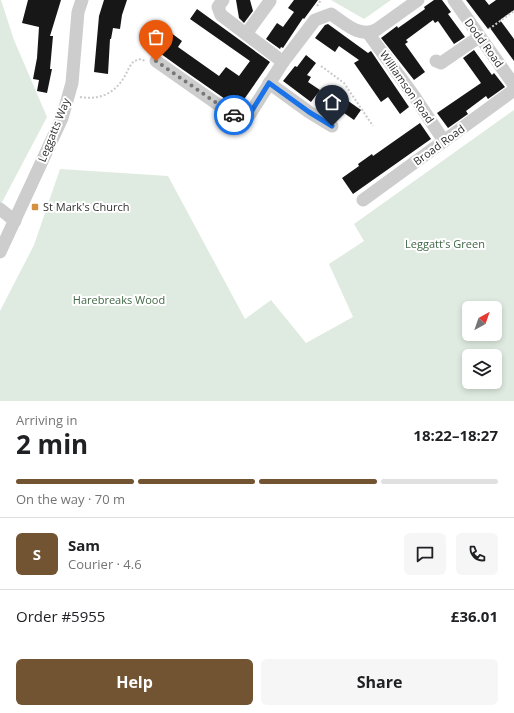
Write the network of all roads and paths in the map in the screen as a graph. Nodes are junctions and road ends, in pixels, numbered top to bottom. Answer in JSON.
{"nodes":[{"id":1,"x":82,"y":0,"type":"edge"},
{"id":2,"x":223,"y":0,"type":"edge"},
{"id":3,"x":418,"y":0,"type":"edge"},
{"id":4,"x":454,"y":0,"type":"edge"},
{"id":5,"x":270,"y":1,"type":"edge"},
{"id":6,"x":514,"y":11,"type":"edge"},
{"id":7,"x":368,"y":33,"type":"junction"},
{"id":8,"x":246,"y":34,"type":"junction"},
{"id":9,"x":479,"y":37,"type":"junction"},
{"id":10,"x":156,"y":61,"type":"joint"},
{"id":11,"x":436,"y":61,"type":"dead end"},
{"id":12,"x":283,"y":62,"type":"junction"},
{"id":13,"x":321,"y":66,"type":"dead end"},
{"id":14,"x":269,"y":83,"type":"junction"},
{"id":15,"x":514,"y":85,"type":"edge"},
{"id":16,"x":514,"y":90,"type":"edge"},
{"id":17,"x":68,"y":95,"type":"junction"},
{"id":18,"x":332,"y":126,"type":"dead end"},
{"id":19,"x":373,"y":126,"type":"dead end"},
{"id":20,"x":444,"y":141,"type":"junction"},
{"id":21,"x":363,"y":200,"type":"dead end"},
{"id":22,"x":0,"y":209,"type":"edge"},
{"id":23,"x":14,"y":221,"type":"junction"},
{"id":24,"x":0,"y":252,"type":"edge"}],
"edges":[{"from":1,"to":17,"type":"street","name":"Leggatts Way"},
{"from":2,"to":8,"type":"street"},
{"from":3,"to":7,"type":"street"},
{"from":4,"to":9,"type":"street","name":"Dodd Road"},
{"from":5,"to":8,"type":"street"},
{"from":6,"to":9,"type":"path"},
{"from":7,"to":12,"type":"street"},
{"from":7,"to":20,"type":"street","name":"Williamson Road"},
{"from":8,"to":12,"type":"street"},
{"from":9,"to":11,"type":"street"},
{"from":9,"to":15,"type":"street","name":"Dodd Road"},
{"from":10,"to":14,"type":"street"},
{"from":10,"to":17,"type":"path"},
{"from":12,"to":14,"type":"street"},
{"from":13,"to":19,"type":"path"},
{"from":14,"to":18,"type":"street"},
{"from":16,"to":20,"type":"street","name":"Broad Road"},
{"from":17,"to":23,"type":"street","name":"Leggatts Way"},
{"from":20,"to":21,"type":"street","name":"Broad Road"},
{"from":22,"to":23,"type":"street"},
{"from":23,"to":24,"type":"street","name":"Leggatts Way"}]}
